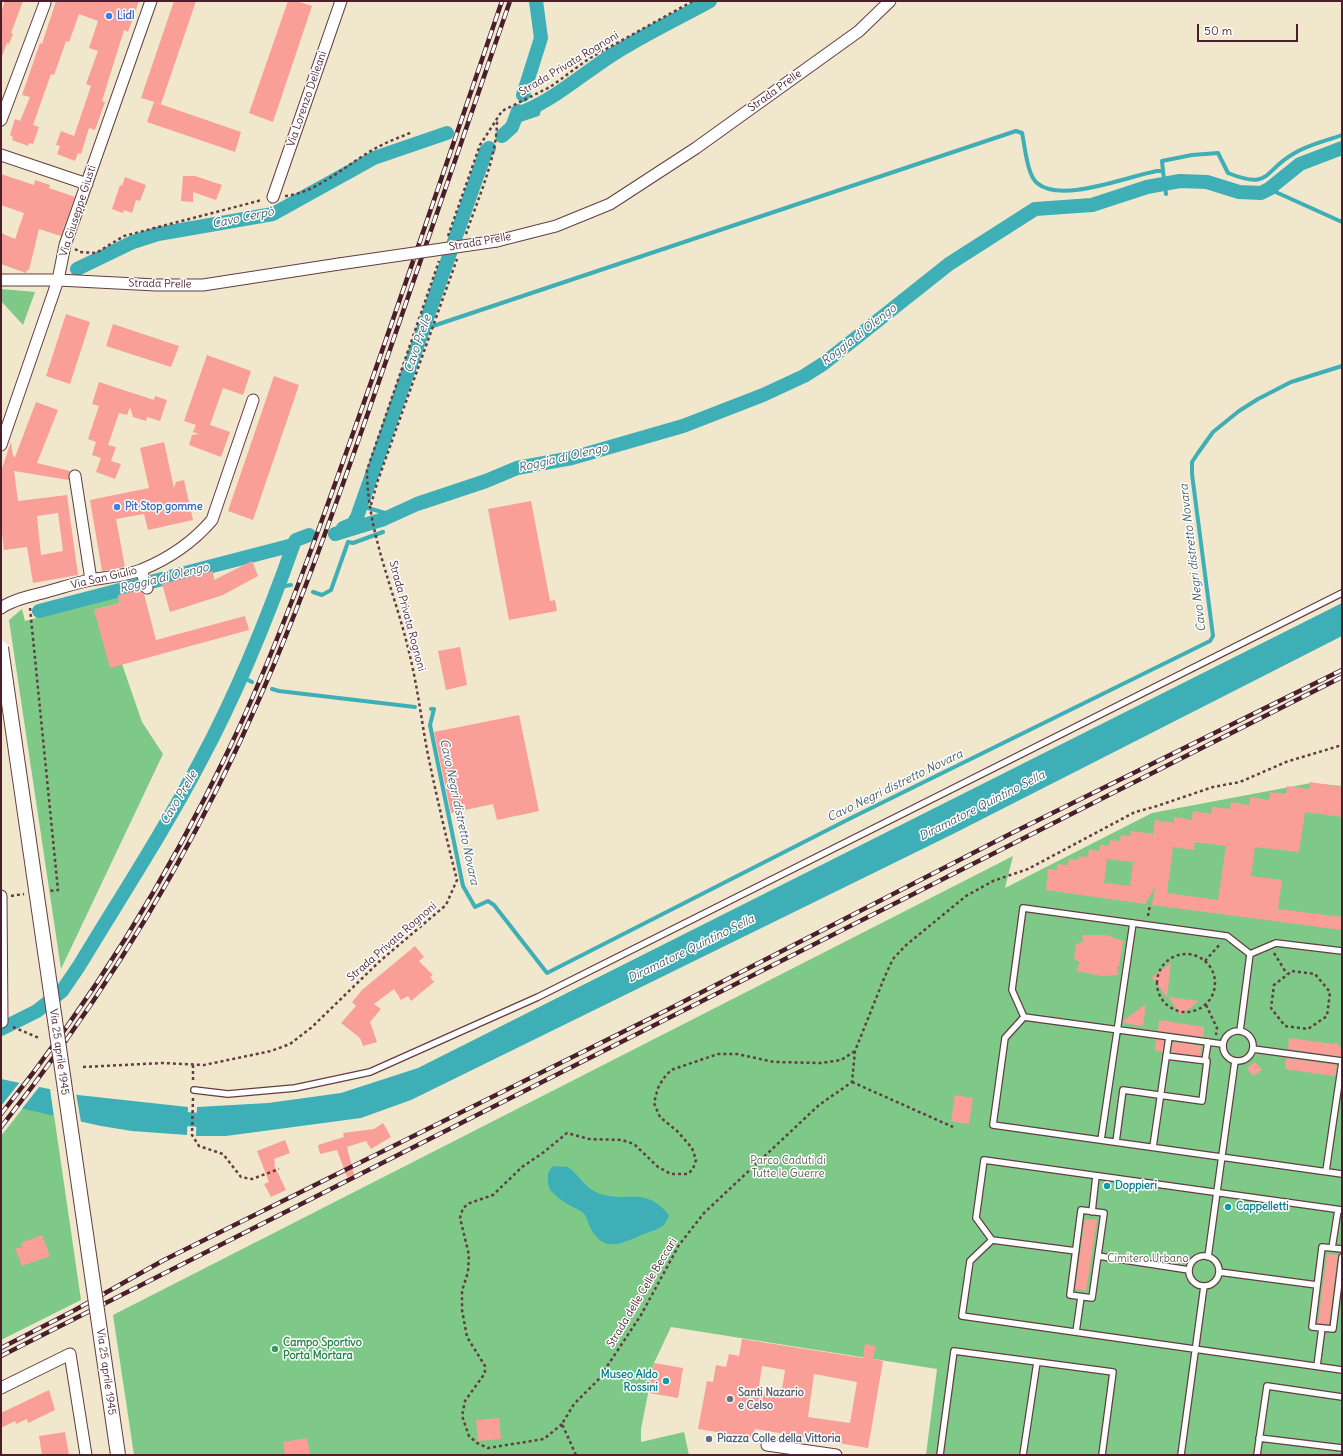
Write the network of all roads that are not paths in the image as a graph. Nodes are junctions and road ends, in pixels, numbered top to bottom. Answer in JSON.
{"nodes":[{"id":1,"x":151,"y":1,"type":"edge"},
{"id":2,"x":341,"y":1,"type":"edge"},
{"id":3,"x":890,"y":1,"type":"edge"},
{"id":4,"x":45,"y":3,"type":"dead end"},
{"id":5,"x":1,"y":120,"type":"edge"},
{"id":6,"x":1,"y":155,"type":"edge"},
{"id":7,"x":87,"y":184,"type":"junction"},
{"id":8,"x":273,"y":198,"type":"road end"},
{"id":9,"x":1,"y":280,"type":"edge"},
{"id":10,"x":58,"y":280,"type":"junction"},
{"id":11,"x":253,"y":400,"type":"dead end"},
{"id":12,"x":1,"y":445,"type":"edge"},
{"id":13,"x":75,"y":476,"type":"dead end"},
{"id":14,"x":90,"y":580,"type":"junction"},
{"id":15,"x":1342,"y":593,"type":"edge"},
{"id":16,"x":1,"y":608,"type":"edge"},
{"id":17,"x":1,"y":648,"type":"edge"},
{"id":18,"x":2,"y":896,"type":"edge"},
{"id":19,"x":1133,"y":923,"type":"junction"},
{"id":20,"x":1342,"y":951,"type":"edge"},
{"id":21,"x":1250,"y":954,"type":"junction"},
{"id":22,"x":1024,"y":1017,"type":"junction"},
{"id":23,"x":2,"y":1022,"type":"dead end"},
{"id":24,"x":1117,"y":1030,"type":"junction"},
{"id":25,"x":1240,"y":1031,"type":"junction"},
{"id":26,"x":1169,"y":1037,"type":"junction"},
{"id":27,"x":1208,"y":1042,"type":"junction"},
{"id":28,"x":1222,"y":1044,"type":"junction"},
{"id":29,"x":1253,"y":1049,"type":"junction"},
{"id":30,"x":1166,"y":1056,"type":"junction"},
{"id":31,"x":1205,"y":1061,"type":"junction"},
{"id":32,"x":1235,"y":1061,"type":"junction"},
{"id":33,"x":1342,"y":1062,"type":"edge"},
{"id":34,"x":194,"y":1090,"type":"dead end"},
{"id":35,"x":1161,"y":1095,"type":"junction"},
{"id":36,"x":1101,"y":1140,"type":"junction"},
{"id":37,"x":1116,"y":1142,"type":"junction"},
{"id":38,"x":1153,"y":1147,"type":"junction"},
{"id":39,"x":1222,"y":1157,"type":"junction"},
{"id":40,"x":1326,"y":1171,"type":"junction"},
{"id":41,"x":1342,"y":1174,"type":"edge"},
{"id":42,"x":1096,"y":1176,"type":"junction"},
{"id":43,"x":1217,"y":1193,"type":"junction"},
{"id":44,"x":1340,"y":1210,"type":"edge"},
{"id":45,"x":1092,"y":1212,"type":"junction"},
{"id":46,"x":992,"y":1240,"type":"junction"},
{"id":47,"x":1332,"y":1248,"type":"junction"},
{"id":48,"x":1342,"y":1250,"type":"edge"},
{"id":49,"x":1076,"y":1251,"type":"junction"},
{"id":50,"x":1098,"y":1256,"type":"junction"},
{"id":51,"x":1208,"y":1257,"type":"junction"},
{"id":52,"x":1342,"y":1257,"type":"edge"},
{"id":53,"x":1189,"y":1270,"type":"junction"},
{"id":54,"x":1219,"y":1272,"type":"junction"},
{"id":55,"x":1204,"y":1286,"type":"junction"},
{"id":56,"x":1317,"y":1286,"type":"junction"},
{"id":57,"x":1340,"y":1289,"type":"edge"},
{"id":58,"x":1081,"y":1297,"type":"junction"},
{"id":59,"x":1322,"y":1328,"type":"junction"},
{"id":60,"x":1076,"y":1332,"type":"junction"},
{"id":61,"x":1196,"y":1349,"type":"junction"},
{"id":62,"x":1037,"y":1362,"type":"junction"},
{"id":63,"x":1317,"y":1366,"type":"junction"},
{"id":64,"x":1342,"y":1370,"type":"edge"},
{"id":65,"x":1,"y":1388,"type":"edge"},
{"id":66,"x":1342,"y":1397,"type":"edge"},
{"id":67,"x":1260,"y":1438,"type":"junction"},
{"id":68,"x":767,"y":1446,"type":"dead end"},
{"id":69,"x":1342,"y":1448,"type":"edge"},
{"id":70,"x":86,"y":1455,"type":"edge"},
{"id":71,"x":118,"y":1455,"type":"edge"},
{"id":72,"x":836,"y":1455,"type":"edge"},
{"id":73,"x":940,"y":1455,"type":"edge"},
{"id":74,"x":1023,"y":1455,"type":"edge"},
{"id":75,"x":1102,"y":1455,"type":"edge"},
{"id":76,"x":1181,"y":1455,"type":"edge"},
{"id":77,"x":1257,"y":1455,"type":"edge"}],
"edges":[{"from":1,"to":7,"type":"street","name":"Via Giuseppe Giusti"},
{"from":2,"to":8,"type":"street","name":"Via Lorenzo Delleani"},
{"from":3,"to":10,"type":"street","name":"Strada Prelle","bridge":true},
{"from":4,"to":5,"type":"street"},
{"from":6,"to":7,"type":"street"},
{"from":7,"to":10,"type":"street","name":"Via Giuseppe Giusti"},
{"from":9,"to":10,"type":"street","name":"Strada Prelle"},
{"from":10,"to":12,"type":"street","name":"Via Giuseppe Giusti"},
{"from":11,"to":14,"type":"street","name":"Via San Giulio"},
{"from":13,"to":14,"type":"street"},
{"from":14,"to":16,"type":"street","name":"Via San Giulio"},
{"from":15,"to":34,"type":"lane"},
{"from":17,"to":71,"type":"street","name":"Via 25 aprile 1945","bridge":true},
{"from":18,"to":23,"type":"street"},
{"from":19,"to":21,"type":"lane"},
{"from":19,"to":22,"type":"lane"},
{"from":19,"to":24,"type":"lane"},
{"from":20,"to":21,"type":"lane"},
{"from":21,"to":25,"type":"lane"},
{"from":22,"to":24,"type":"lane"},
{"from":22,"to":36,"type":"lane"},
{"from":24,"to":26,"type":"lane"},
{"from":24,"to":36,"type":"lane"},
{"from":25,"to":28,"type":"lane"},
{"from":25,"to":29,"type":"lane"},
{"from":26,"to":27,"type":"lane"},
{"from":26,"to":30,"type":"lane"},
{"from":27,"to":28,"type":"lane"},
{"from":27,"to":31,"type":"lane"},
{"from":28,"to":32,"type":"lane"},
{"from":29,"to":32,"type":"lane"},
{"from":29,"to":33,"type":"lane"},
{"from":30,"to":31,"type":"lane"},
{"from":30,"to":35,"type":"lane"},
{"from":31,"to":35,"type":"lane"},
{"from":32,"to":39,"type":"lane"},
{"from":33,"to":40,"type":"lane"},
{"from":35,"to":37,"type":"lane"},
{"from":35,"to":38,"type":"lane"},
{"from":36,"to":37,"type":"lane"},
{"from":37,"to":38,"type":"lane"},
{"from":38,"to":39,"type":"lane"},
{"from":39,"to":40,"type":"lane"},
{"from":39,"to":43,"type":"lane"},
{"from":40,"to":41,"type":"lane"},
{"from":42,"to":43,"type":"lane"},
{"from":42,"to":45,"type":"lane"},
{"from":42,"to":46,"type":"lane"},
{"from":43,"to":44,"type":"lane"},
{"from":43,"to":51,"type":"lane"},
{"from":44,"to":47,"type":"lane"},
{"from":45,"to":49,"type":"lane"},
{"from":45,"to":50,"type":"lane"},
{"from":46,"to":49,"type":"lane"},
{"from":46,"to":60,"type":"lane"},
{"from":47,"to":48,"type":"lane"},
{"from":47,"to":56,"type":"lane"},
{"from":49,"to":58,"type":"lane"},
{"from":50,"to":53,"type":"lane"},
{"from":50,"to":58,"type":"lane"},
{"from":51,"to":53,"type":"lane"},
{"from":51,"to":54,"type":"lane"},
{"from":52,"to":57,"type":"lane"},
{"from":53,"to":55,"type":"lane"},
{"from":54,"to":55,"type":"lane"},
{"from":54,"to":56,"type":"lane"},
{"from":55,"to":61,"type":"lane"},
{"from":56,"to":59,"type":"lane"},
{"from":57,"to":59,"type":"lane"},
{"from":58,"to":60,"type":"lane"},
{"from":59,"to":63,"type":"lane"},
{"from":60,"to":61,"type":"lane"},
{"from":61,"to":63,"type":"lane"},
{"from":61,"to":76,"type":"lane"},
{"from":62,"to":73,"type":"lane"},
{"from":62,"to":74,"type":"lane"},
{"from":62,"to":75,"type":"lane"},
{"from":63,"to":64,"type":"lane"},
{"from":65,"to":70,"type":"street"},
{"from":66,"to":67,"type":"lane"},
{"from":67,"to":69,"type":"lane"},
{"from":67,"to":77,"type":"lane"},
{"from":68,"to":72,"type":"street"}]}
